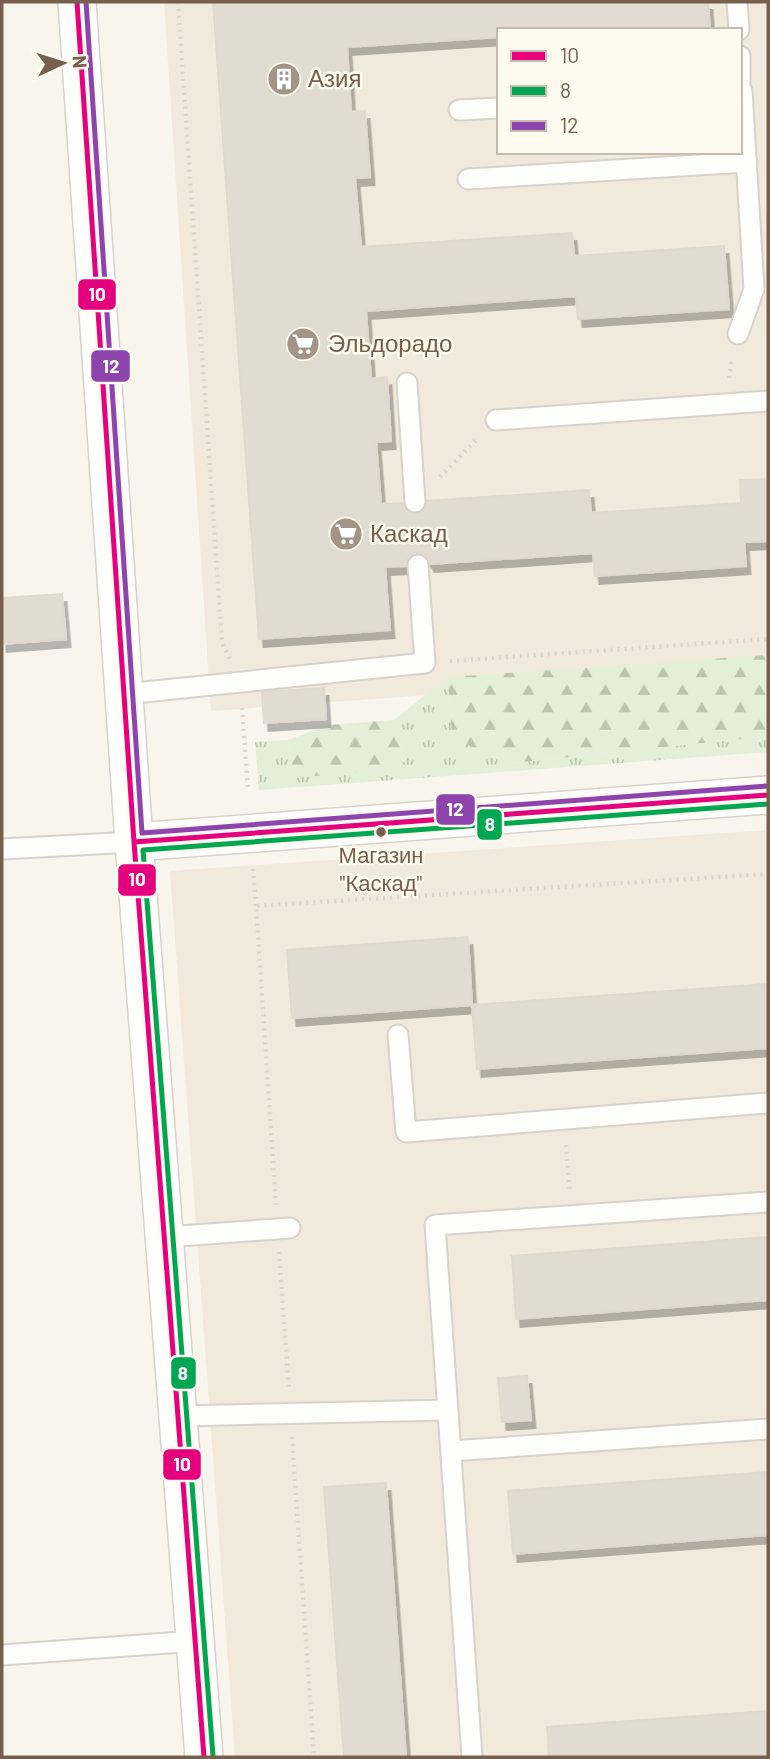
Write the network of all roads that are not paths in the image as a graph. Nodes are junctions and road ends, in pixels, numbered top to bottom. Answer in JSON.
{"nodes":[{"id":1,"x":77,"y":2,"type":"edge"},
{"id":2,"x":737,"y":2,"type":"edge"},
{"id":3,"x":739,"y":28,"type":"edge"},
{"id":4,"x":742,"y":103,"type":"edge"},
{"id":5,"x":497,"y":108,"type":"edge"},
{"id":6,"x":459,"y":110,"type":"dead end"},
{"id":7,"x":747,"y":162,"type":"junction"},
{"id":8,"x":468,"y":179,"type":"dead end"},
{"id":9,"x":738,"y":334,"type":"dead end"},
{"id":10,"x":407,"y":383,"type":"dead end"},
{"id":11,"x":768,"y":401,"type":"edge"},
{"id":12,"x":496,"y":420,"type":"road end"},
{"id":13,"x":415,"y":502,"type":"road end"},
{"id":14,"x":418,"y":565,"type":"dead end"},
{"id":15,"x":125,"y":695,"type":"junction"},
{"id":16,"x":768,"y":795,"type":"edge"},
{"id":17,"x":134,"y":842,"type":"junction"},
{"id":18,"x":2,"y":849,"type":"edge"},
{"id":19,"x":398,"y":1035,"type":"dead end"},
{"id":20,"x":768,"y":1103,"type":"edge"},
{"id":21,"x":768,"y":1202,"type":"edge"},
{"id":22,"x":284,"y":1228,"type":"road end"},
{"id":23,"x":166,"y":1237,"type":"junction"},
{"id":24,"x":448,"y":1410,"type":"junction"},
{"id":25,"x":180,"y":1416,"type":"junction"},
{"id":26,"x":768,"y":1429,"type":"edge"},
{"id":27,"x":451,"y":1451,"type":"junction"},
{"id":28,"x":195,"y":1641,"type":"junction"},
{"id":29,"x":2,"y":1655,"type":"edge"},
{"id":30,"x":204,"y":1757,"type":"edge"},
{"id":31,"x":472,"y":1757,"type":"edge"}],
"edges":[{"from":1,"to":15,"type":"street"},
{"from":2,"to":3,"type":"lane"},
{"from":4,"to":7,"type":"lane"},
{"from":5,"to":6,"type":"lane"},
{"from":7,"to":8,"type":"lane"},
{"from":7,"to":9,"type":"lane"},
{"from":10,"to":13,"type":"lane"},
{"from":11,"to":12,"type":"lane"},
{"from":14,"to":15,"type":"lane"},
{"from":15,"to":17,"type":"street"},
{"from":16,"to":17,"type":"street"},
{"from":17,"to":18,"type":"lane"},
{"from":17,"to":23,"type":"street"},
{"from":19,"to":20,"type":"lane"},
{"from":21,"to":24,"type":"lane"},
{"from":22,"to":23,"type":"lane"},
{"from":23,"to":25,"type":"street"},
{"from":24,"to":25,"type":"lane"},
{"from":24,"to":27,"type":"lane"},
{"from":25,"to":28,"type":"street"},
{"from":26,"to":27,"type":"lane"},
{"from":27,"to":31,"type":"lane"},
{"from":28,"to":29,"type":"lane"},
{"from":28,"to":30,"type":"street"}]}
